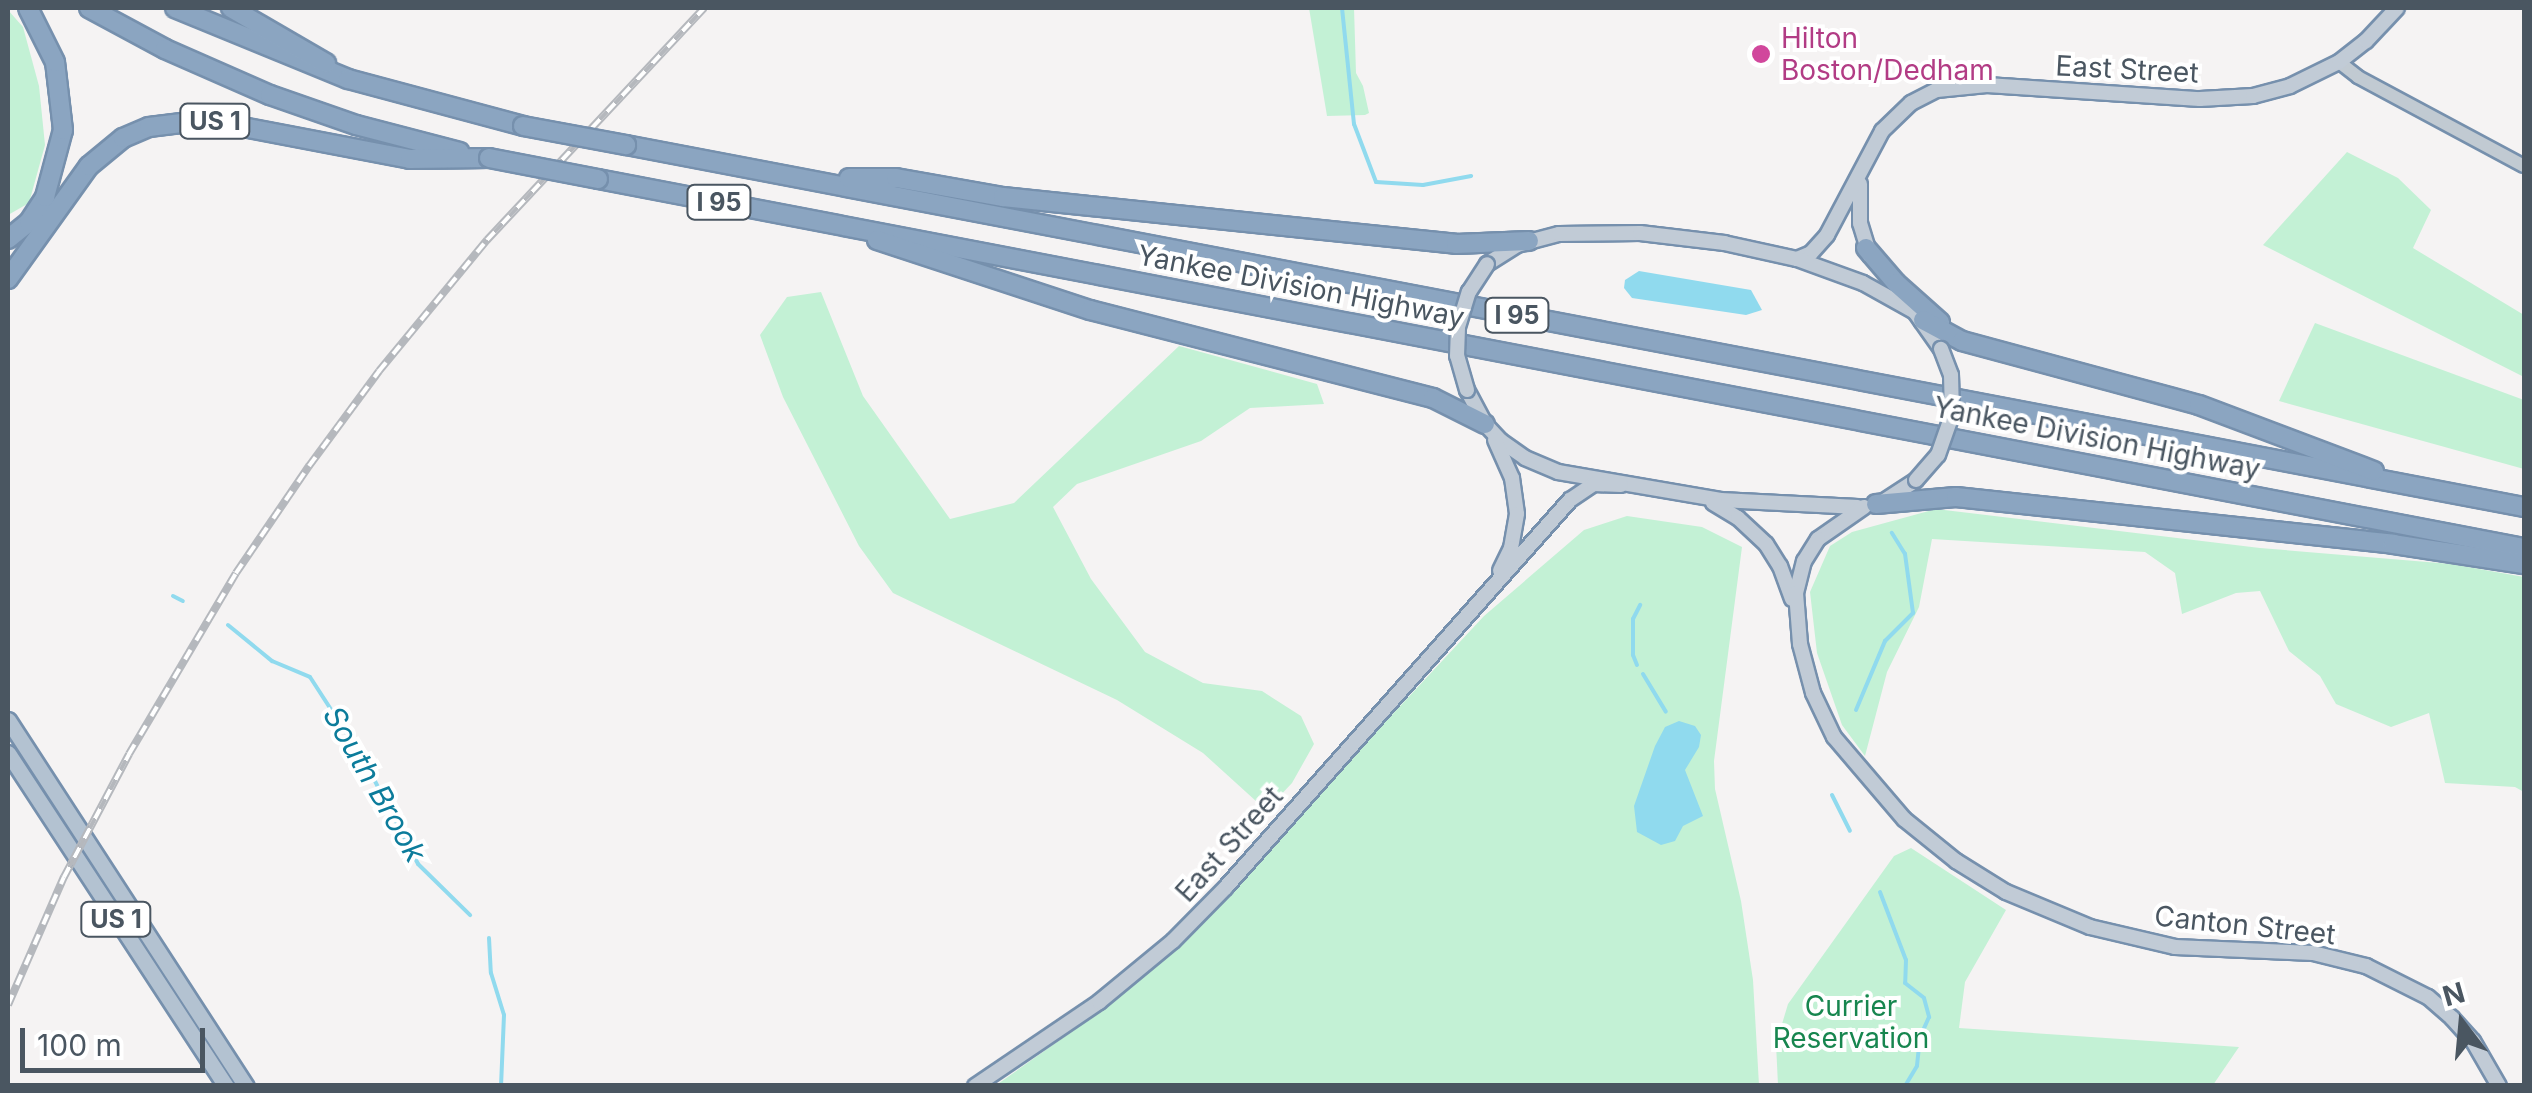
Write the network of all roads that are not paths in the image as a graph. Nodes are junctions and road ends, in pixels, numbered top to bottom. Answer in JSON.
{"nodes":[{"id":1,"x":28,"y":8,"type":"edge"},
{"id":2,"x":89,"y":8,"type":"edge"},
{"id":3,"x":176,"y":8,"type":"edge"},
{"id":4,"x":231,"y":8,"type":"edge"},
{"id":5,"x":2397,"y":8,"type":"edge"},
{"id":6,"x":2338,"y":62,"type":"junction"},
{"id":7,"x":356,"y":82,"type":"junction"},
{"id":8,"x":489,"y":158,"type":"junction"},
{"id":9,"x":2524,"y":166,"type":"edge"},
{"id":10,"x":1862,"y":169,"type":"junction"},
{"id":11,"x":802,"y":178,"type":"junction"},
{"id":12,"x":840,"y":226,"type":"junction"},
{"id":13,"x":8,"y":239,"type":"edge"},
{"id":14,"x":1529,"y":241,"type":"junction"},
{"id":15,"x":1866,"y":248,"type":"junction"},
{"id":16,"x":1797,"y":259,"type":"junction"},
{"id":17,"x":8,"y":279,"type":"edge"},
{"id":18,"x":1919,"y":316,"type":"junction"},
{"id":19,"x":1980,"y":344,"type":"junction"},
{"id":20,"x":1487,"y":427,"type":"junction"},
{"id":21,"x":1916,"y":480,"type":"joint"},
{"id":22,"x":1621,"y":485,"type":"junction"},
{"id":23,"x":2407,"y":485,"type":"junction"},
{"id":24,"x":1700,"y":498,"type":"junction"},
{"id":25,"x":1870,"y":505,"type":"junction"},
{"id":26,"x":2524,"y":508,"type":"edge"},
{"id":27,"x":2524,"y":548,"type":"edge"},
{"id":28,"x":2524,"y":564,"type":"edge"},
{"id":29,"x":1484,"y":596,"type":"junction"},
{"id":30,"x":1796,"y":614,"type":"junction"},
{"id":31,"x":8,"y":720,"type":"edge"},
{"id":32,"x":8,"y":752,"type":"edge"},
{"id":33,"x":226,"y":1086,"type":"edge"},
{"id":34,"x":246,"y":1086,"type":"edge"},
{"id":35,"x":975,"y":1086,"type":"edge"},
{"id":36,"x":2499,"y":1086,"type":"edge"}],
"edges":[{"from":1,"to":13,"type":"highway"},
{"from":2,"to":8,"type":"highway","name":"Yankee Division Highway","number":"I 95"},
{"from":3,"to":7,"type":"highway","name":"Yankee Division Highway","number":"I 95"},
{"from":4,"to":7,"type":"highway"},
{"from":5,"to":6,"type":"main road","name":"East Street"},
{"from":6,"to":9,"type":"street"},
{"from":6,"to":10,"type":"main road","name":"East Street"},
{"from":7,"to":11,"type":"highway","name":"Yankee Division Highway","number":"I 95","bridge":true},
{"from":8,"to":12,"type":"highway","name":"Yankee Division Highway","number":"I 95","bridge":true},
{"from":8,"to":17,"type":"highway","number":"US 1"},
{"from":10,"to":15,"type":"main road","name":"East Street"},
{"from":10,"to":16,"type":"main road","name":"East Street"},
{"from":11,"to":14,"type":"highway"},
{"from":11,"to":23,"type":"highway","name":"Yankee Division Highway","number":"I 95"},
{"from":12,"to":20,"type":"highway"},
{"from":12,"to":27,"type":"highway","name":"Yankee Division Highway","number":"I 95"},
{"from":14,"to":16,"type":"main road"},
{"from":14,"to":20,"type":"main road","name":"East Street","bridge":true},
{"from":15,"to":18,"type":"main road","name":"East Street"},
{"from":15,"to":19,"type":"highway"},
{"from":16,"to":18,"type":"main road"},
{"from":18,"to":19,"type":"highway"},
{"from":18,"to":21,"type":"main road","name":"East Street","bridge":true},
{"from":19,"to":23,"type":"highway"},
{"from":20,"to":22,"type":"main road"},
{"from":20,"to":29,"type":"main road","name":"East Street"},
{"from":21,"to":25,"type":"main road","name":"Canton Street"},
{"from":22,"to":24,"type":"main road"},
{"from":22,"to":29,"type":"main road","name":"East Street"},
{"from":23,"to":26,"type":"highway","name":"Yankee Division Highway","number":"I 95"},
{"from":24,"to":25,"type":"main road"},
{"from":24,"to":30,"type":"main road","name":"Canton Street"},
{"from":25,"to":28,"type":"highway"},
{"from":25,"to":30,"type":"main road","name":"Canton Street"},
{"from":29,"to":35,"type":"main road","name":"East Street"},
{"from":30,"to":36,"type":"main road","name":"Canton Street"},
{"from":31,"to":34,"type":"main road","number":"US 1"},
{"from":32,"to":33,"type":"main road","number":"US 1"}]}
